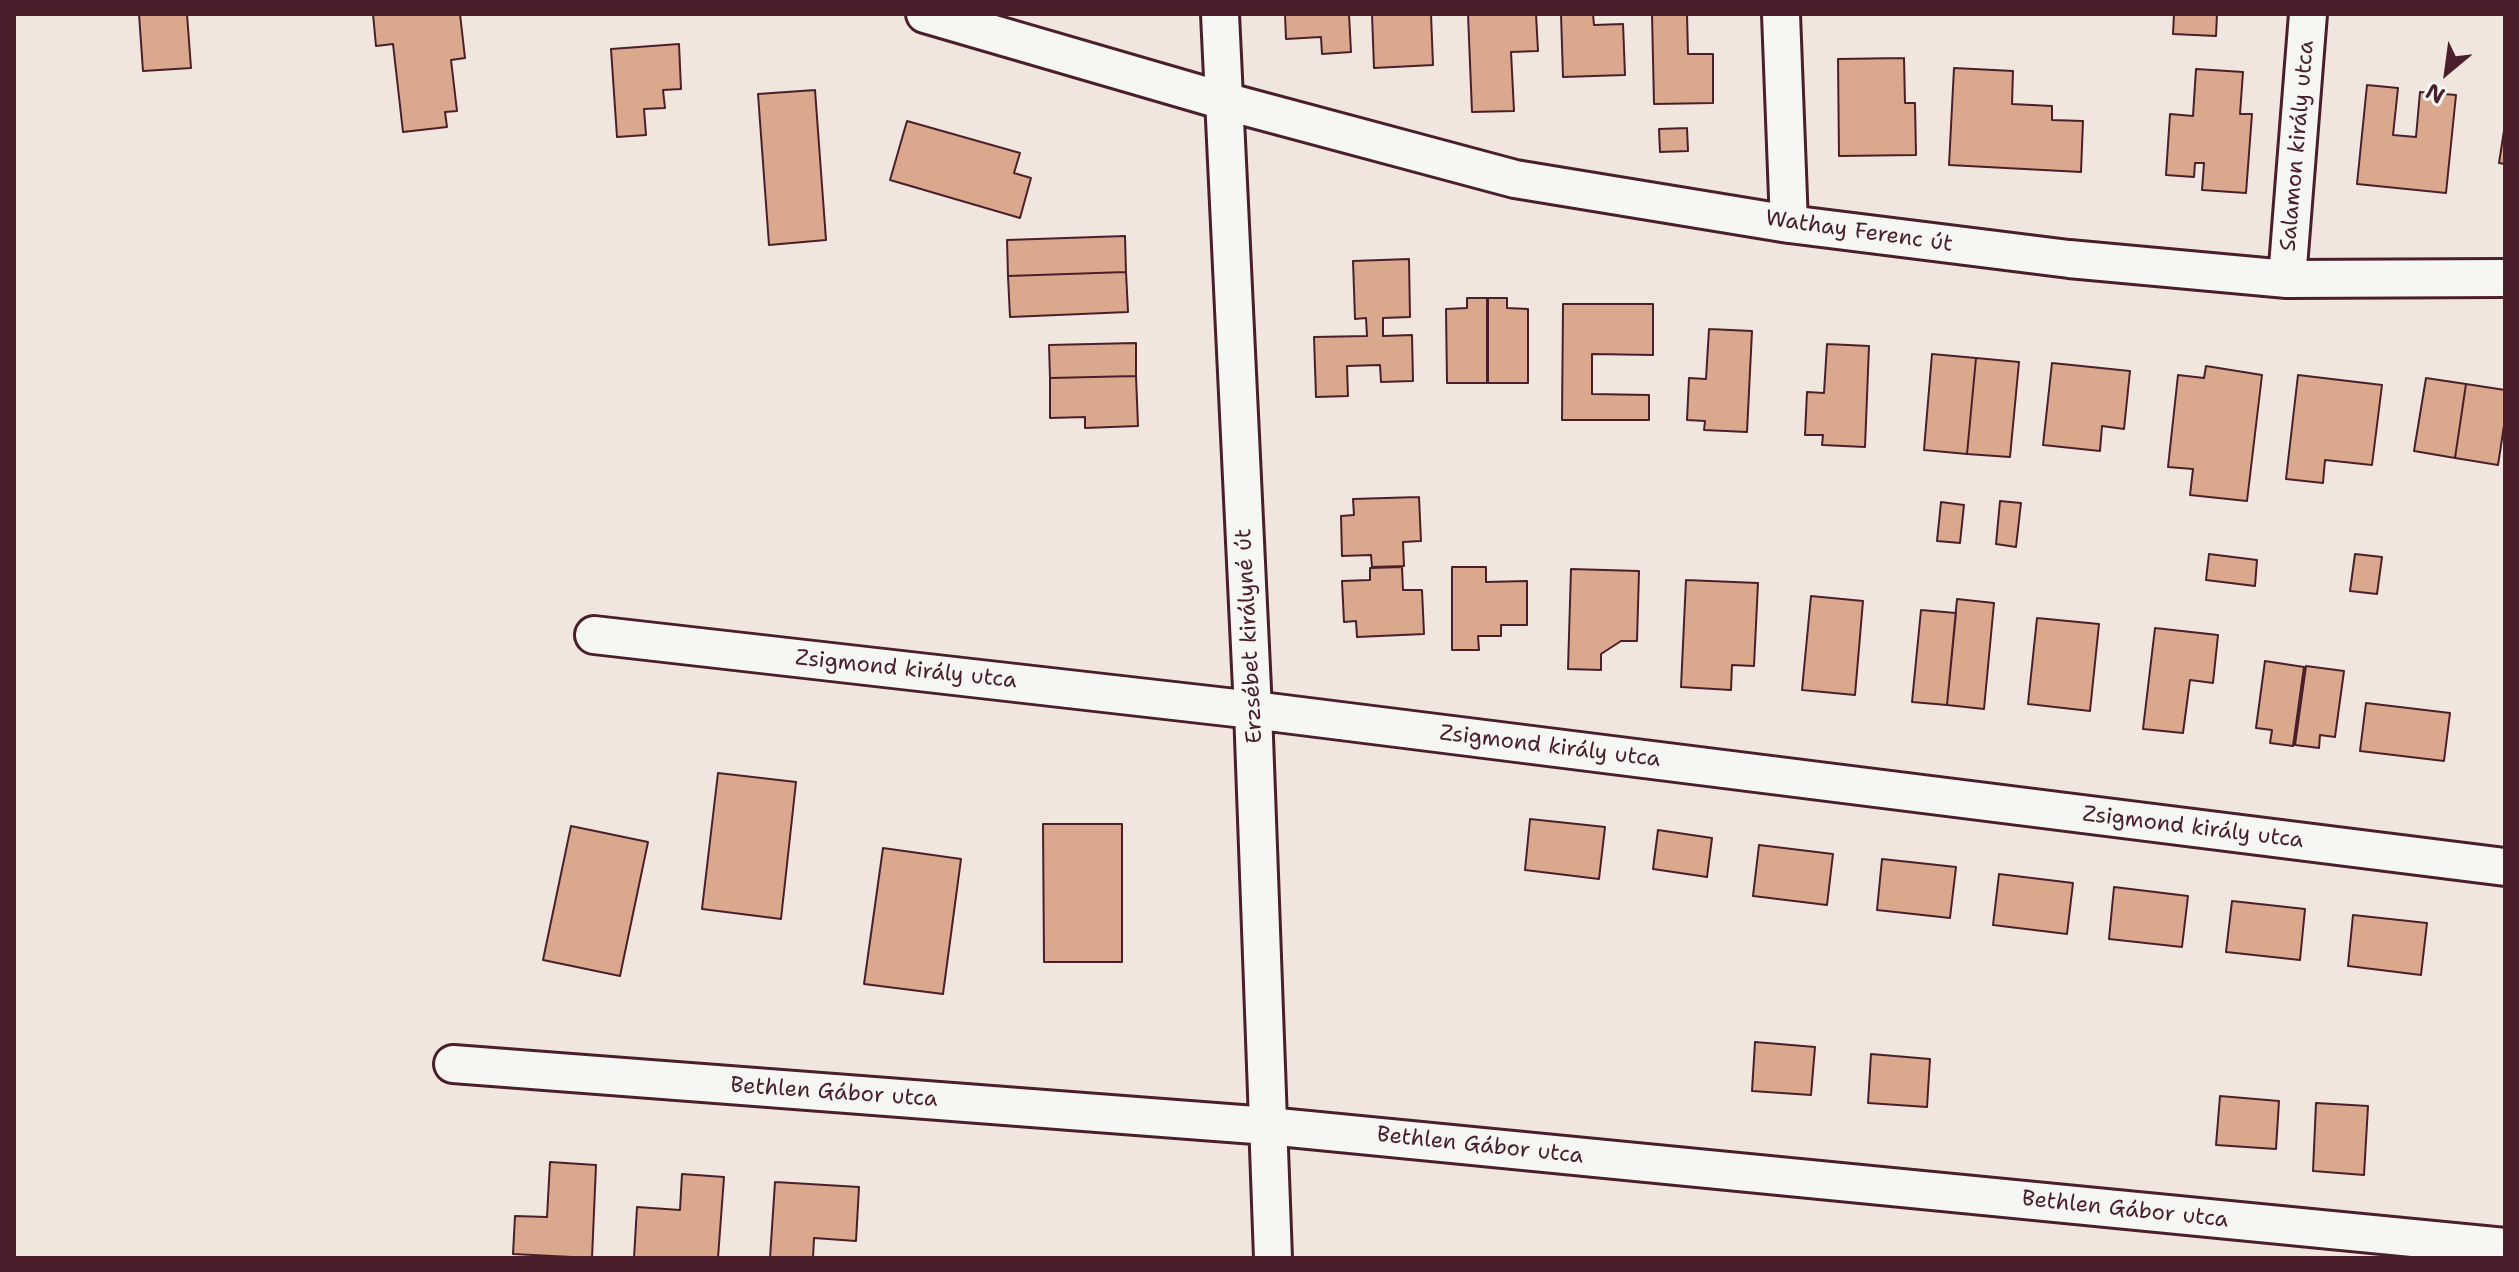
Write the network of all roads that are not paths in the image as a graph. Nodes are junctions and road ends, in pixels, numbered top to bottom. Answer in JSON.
{"nodes":[{"id":1,"x":925,"y":14,"type":"edge"},
{"id":2,"x":1220,"y":14,"type":"edge"},
{"id":3,"x":1781,"y":14,"type":"edge"},
{"id":4,"x":2308,"y":14,"type":"edge"},
{"id":5,"x":1224,"y":101,"type":"junction"},
{"id":6,"x":1789,"y":224,"type":"junction"},
{"id":7,"x":2505,"y":278,"type":"edge"},
{"id":8,"x":2287,"y":279,"type":"junction"},
{"id":9,"x":594,"y":635,"type":"dead end"},
{"id":10,"x":1253,"y":710,"type":"junction"},
{"id":11,"x":2505,"y":867,"type":"edge"},
{"id":12,"x":453,"y":1064,"type":"dead end"},
{"id":13,"x":1268,"y":1126,"type":"junction"},
{"id":14,"x":2505,"y":1247,"type":"edge"},
{"id":15,"x":1273,"y":1258,"type":"edge"}],
"edges":[{"from":1,"to":5,"type":"street","name":"Wathay Ferenc út"},
{"from":2,"to":5,"type":"street","name":"Erzsébet királyné út"},
{"from":3,"to":6,"type":"street"},
{"from":4,"to":8,"type":"street","name":"Salamon király utca"},
{"from":5,"to":6,"type":"street","name":"Wathay Ferenc út"},
{"from":5,"to":10,"type":"street","name":"Erzsébet királyné út"},
{"from":6,"to":8,"type":"street","name":"Wathay Ferenc út"},
{"from":7,"to":8,"type":"street","name":"Wathay Ferenc út"},
{"from":9,"to":10,"type":"street","name":"Zsigmond király utca"},
{"from":10,"to":11,"type":"street","name":"Zsigmond király utca"},
{"from":10,"to":13,"type":"street","name":"Erzsébet királyné út"},
{"from":12,"to":13,"type":"street","name":"Bethlen Gábor utca"},
{"from":13,"to":14,"type":"street","name":"Bethlen Gábor utca"},
{"from":13,"to":15,"type":"street","name":"Erzsébet királyné út"}]}
